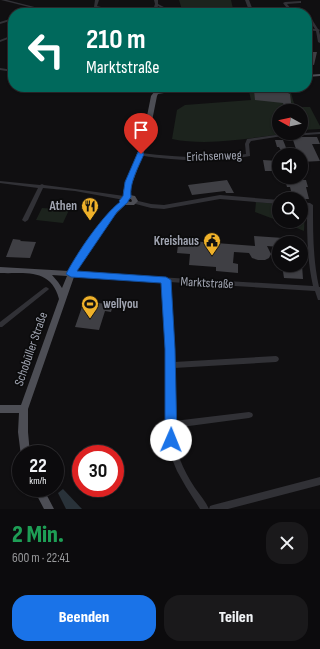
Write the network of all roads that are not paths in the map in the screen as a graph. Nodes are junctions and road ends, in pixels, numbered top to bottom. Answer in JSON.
{"nodes":[{"id":1,"x":3,"y":0,"type":"edge"},
{"id":2,"x":18,"y":0,"type":"edge"},
{"id":3,"x":97,"y":0,"type":"edge"},
{"id":4,"x":156,"y":0,"type":"edge"},
{"id":5,"x":299,"y":1,"type":"edge"},
{"id":6,"x":13,"y":2,"type":"junction"},
{"id":7,"x":157,"y":4,"type":"junction"},
{"id":8,"x":96,"y":7,"type":"joint"},
{"id":9,"x":36,"y":8,"type":"edge"},
{"id":10,"x":101,"y":8,"type":"edge"},
{"id":11,"x":156,"y":8,"type":"edge"},
{"id":12,"x":163,"y":8,"type":"edge"},
{"id":13,"x":288,"y":8,"type":"edge"},
{"id":14,"x":312,"y":21,"type":"edge"},
{"id":15,"x":318,"y":30,"type":"edge"},
{"id":16,"x":320,"y":42,"type":"edge"},
{"id":17,"x":155,"y":92,"type":"edge"},
{"id":18,"x":320,"y":133,"type":"edge"},
{"id":19,"x":141,"y":154,"type":"junction"},
{"id":20,"x":0,"y":182,"type":"edge"},
{"id":21,"x":42,"y":186,"type":"junction"},
{"id":22,"x":125,"y":199,"type":"junction"},
{"id":23,"x":272,"y":201,"type":"edge"},
{"id":24,"x":134,"y":202,"type":"joint"},
{"id":25,"x":308,"y":205,"type":"edge"},
{"id":26,"x":25,"y":220,"type":"dead end"},
{"id":27,"x":0,"y":270,"type":"edge"},
{"id":28,"x":38,"y":272,"type":"junction"},
{"id":29,"x":71,"y":274,"type":"junction"},
{"id":30,"x":166,"y":280,"type":"junction"},
{"id":31,"x":46,"y":289,"type":"dead end"},
{"id":32,"x":318,"y":289,"type":"edge"},
{"id":33,"x":320,"y":298,"type":"edge"},
{"id":34,"x":62,"y":300,"type":"junction"},
{"id":35,"x":0,"y":325,"type":"edge"},
{"id":36,"x":276,"y":359,"type":"dead end"},
{"id":37,"x":170,"y":365,"type":"junction"},
{"id":38,"x":0,"y":409,"type":"edge"},
{"id":39,"x":24,"y":409,"type":"junction"},
{"id":40,"x":249,"y":414,"type":"dead end"},
{"id":41,"x":171,"y":425,"type":"junction"},
{"id":42,"x":24,"y":445,"type":"edge"},
{"id":43,"x":320,"y":481,"type":"edge"},
{"id":44,"x":43,"y":497,"type":"edge"},
{"id":45,"x":49,"y":509,"type":"edge"},
{"id":46,"x":205,"y":509,"type":"edge"},
{"id":47,"x":213,"y":509,"type":"edge"}],
"edges":[{"from":1,"to":6,"type":"street"},
{"from":2,"to":6,"type":"street"},
{"from":3,"to":8,"type":"street"},
{"from":4,"to":7,"type":"street"},
{"from":5,"to":13,"type":"street"},
{"from":6,"to":9,"type":"street"},
{"from":7,"to":11,"type":"street"},
{"from":7,"to":12,"type":"street"},
{"from":8,"to":10,"type":"street"},
{"from":14,"to":15,"type":"street"},
{"from":15,"to":16,"type":"street"},
{"from":17,"to":19,"type":"main road"},
{"from":18,"to":19,"type":"street","name":"Erichsenweg"},
{"from":19,"to":22,"type":"main road"},
{"from":20,"to":21,"type":"street"},
{"from":21,"to":22,"type":"street"},
{"from":21,"to":26,"type":"street"},
{"from":22,"to":24,"type":"main road"},
{"from":22,"to":29,"type":"main road","name":"Schobüller Straße"},
{"from":23,"to":24,"type":"street"},
{"from":25,"to":32,"type":"street"},
{"from":27,"to":28,"type":"main road"},
{"from":28,"to":29,"type":"main road"},
{"from":28,"to":34,"type":"main road"},
{"from":29,"to":30,"type":"street","name":"Marktstraße"},
{"from":29,"to":34,"type":"main road","name":"Schobüller Straße"},
{"from":30,"to":32,"type":"street","name":"Marktstraße"},
{"from":30,"to":37,"type":"street"},
{"from":31,"to":35,"type":"street","name":"Schobüller Straße"},
{"from":32,"to":33,"type":"street"},
{"from":34,"to":39,"type":"main road","name":"Schobüller Straße"},
{"from":36,"to":37,"type":"street"},
{"from":37,"to":41,"type":"street"},
{"from":38,"to":39,"type":"main road"},
{"from":39,"to":42,"type":"main road","name":"Schobüller Straße"},
{"from":40,"to":41,"type":"street"},
{"from":41,"to":46,"type":"street"},
{"from":43,"to":47,"type":"street"},
{"from":44,"to":45,"type":"main road"}]}
